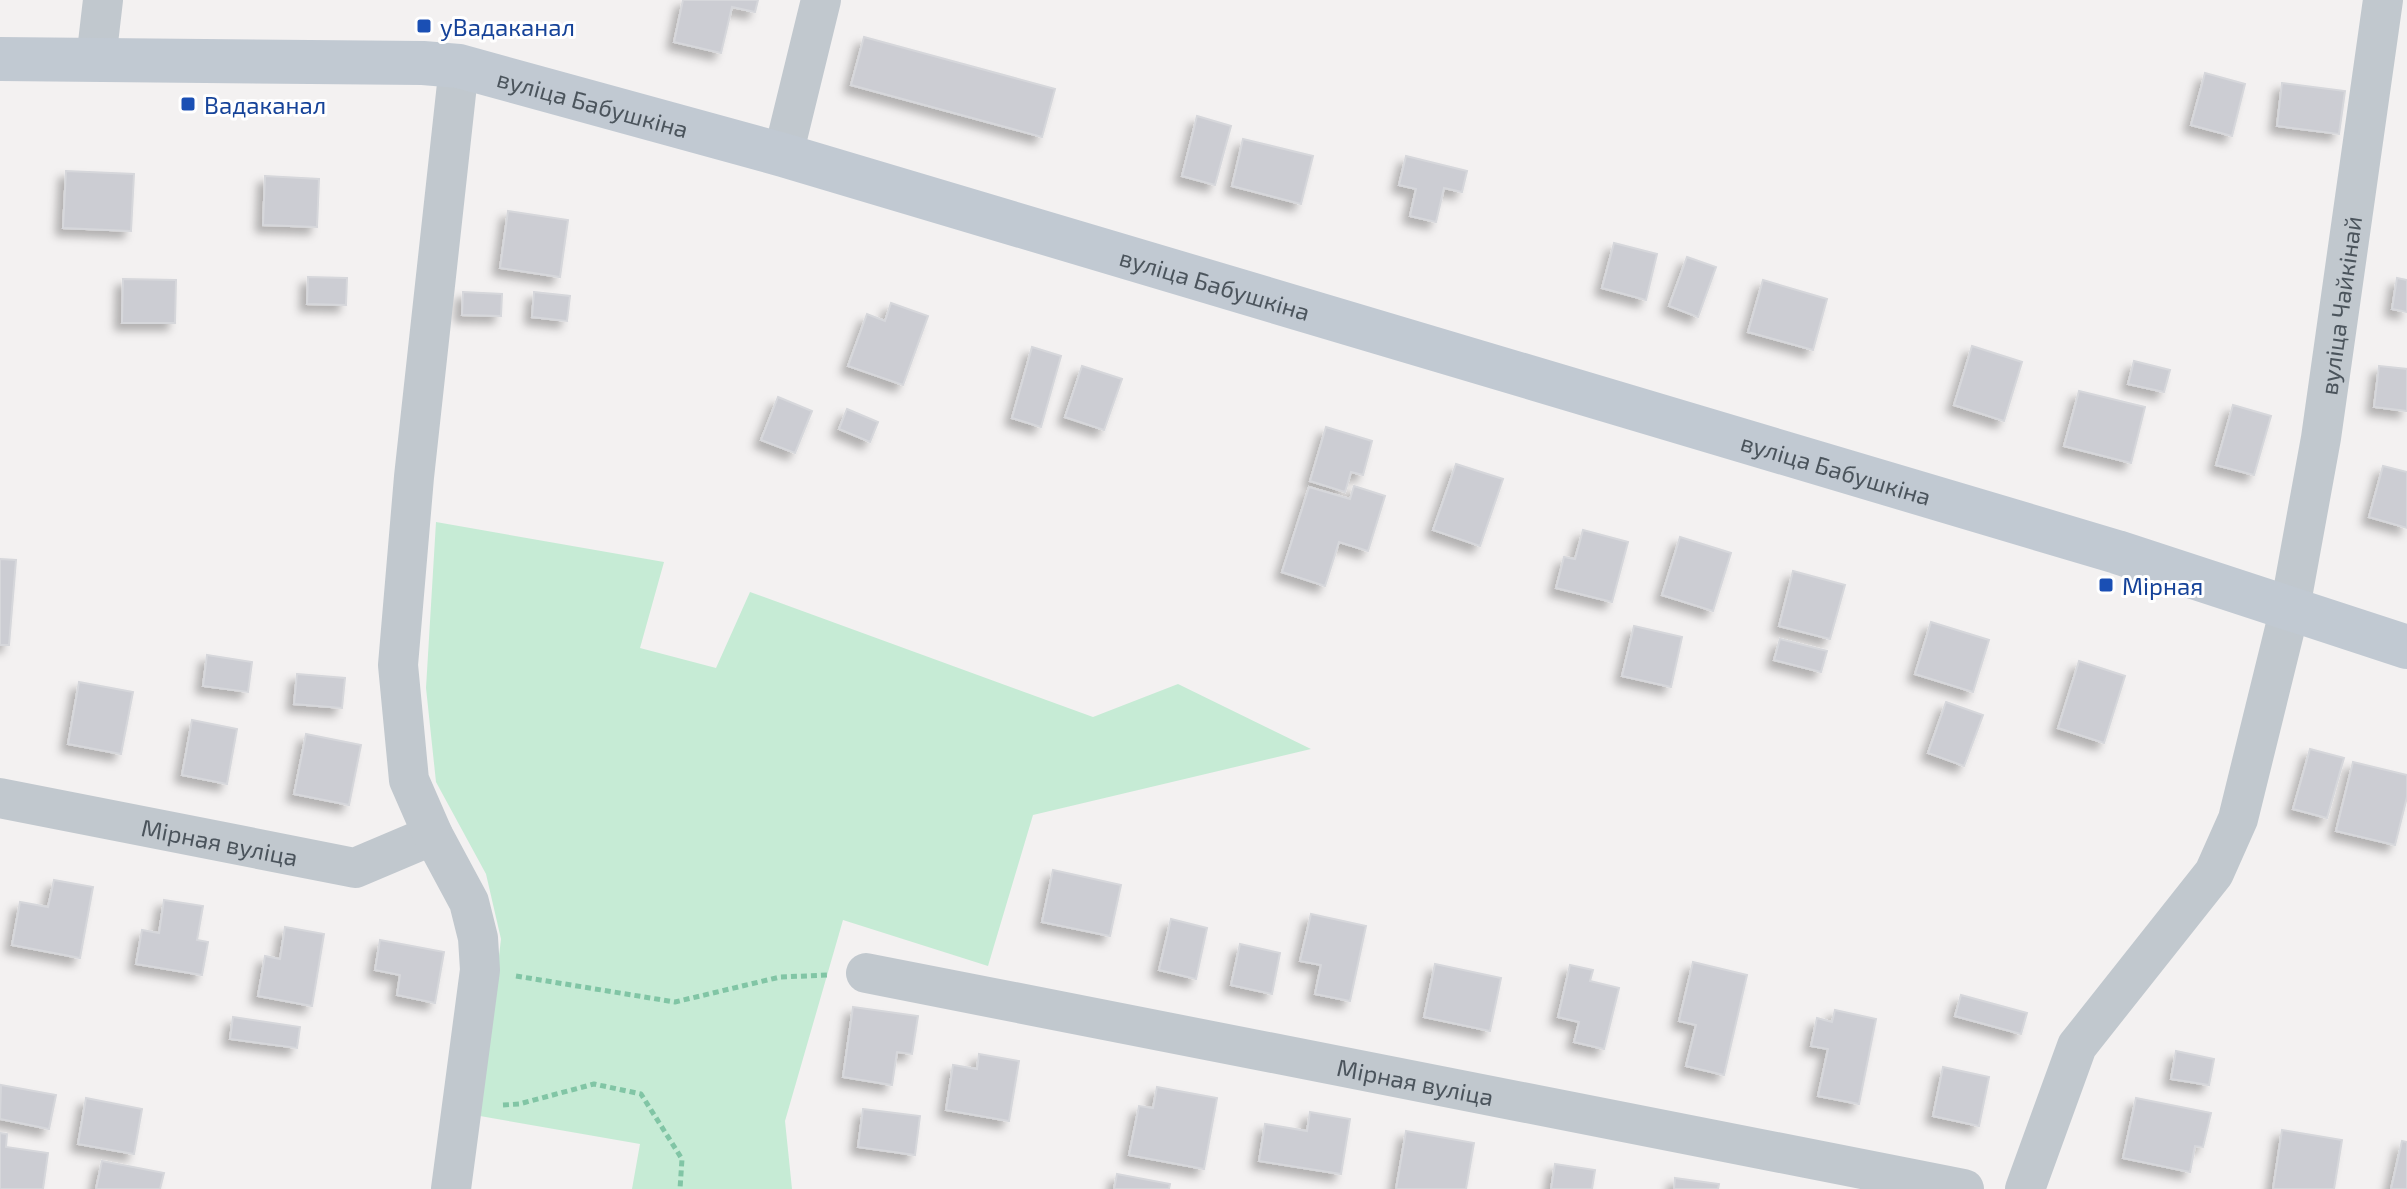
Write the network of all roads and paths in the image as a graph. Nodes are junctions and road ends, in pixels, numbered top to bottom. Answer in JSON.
{"nodes":[{"id":1,"x":103,"y":0,"type":"edge"},
{"id":2,"x":821,"y":0,"type":"edge"},
{"id":3,"x":2383,"y":0,"type":"edge"},
{"id":4,"x":0,"y":59,"type":"edge"},
{"id":5,"x":96,"y":60,"type":"junction"},
{"id":6,"x":459,"y":66,"type":"junction"},
{"id":7,"x":783,"y":155,"type":"junction"},
{"id":8,"x":2290,"y":608,"type":"junction"},
{"id":9,"x":2407,"y":647,"type":"edge"},
{"id":10,"x":0,"y":798,"type":"edge"},
{"id":11,"x":433,"y":835,"type":"junction"},
{"id":12,"x":480,"y":970,"type":"junction"},
{"id":13,"x":866,"y":973,"type":"joint"},
{"id":14,"x":462,"y":1106,"type":"junction"},
{"id":15,"x":451,"y":1189,"type":"edge"},
{"id":16,"x":680,"y":1189,"type":"edge"},
{"id":17,"x":1964,"y":1189,"type":"edge"},
{"id":18,"x":2025,"y":1189,"type":"edge"}],
"edges":[{"from":1,"to":5,"type":"street"},
{"from":2,"to":7,"type":"street"},
{"from":3,"to":8,"type":"street","name":"вуліца Чайкінай"},
{"from":4,"to":5,"type":"street","name":"вуліца Бабушкіна"},
{"from":5,"to":6,"type":"street","name":"вуліца Бабушкіна"},
{"from":6,"to":7,"type":"street","name":"вуліца Бабушкіна"},
{"from":6,"to":11,"type":"street"},
{"from":7,"to":8,"type":"street","name":"вуліца Бабушкіна"},
{"from":8,"to":9,"type":"street","name":"вуліца Бабушкіна"},
{"from":8,"to":18,"type":"street","name":"вуліца Чайкінай"},
{"from":10,"to":11,"type":"street","name":"Мірная вуліца"},
{"from":11,"to":12,"type":"street"},
{"from":12,"to":13,"type":"path"},
{"from":12,"to":14,"type":"street"},
{"from":13,"to":17,"type":"street","name":"Мірная вуліца"},
{"from":14,"to":15,"type":"street"},
{"from":14,"to":16,"type":"path"}]}
